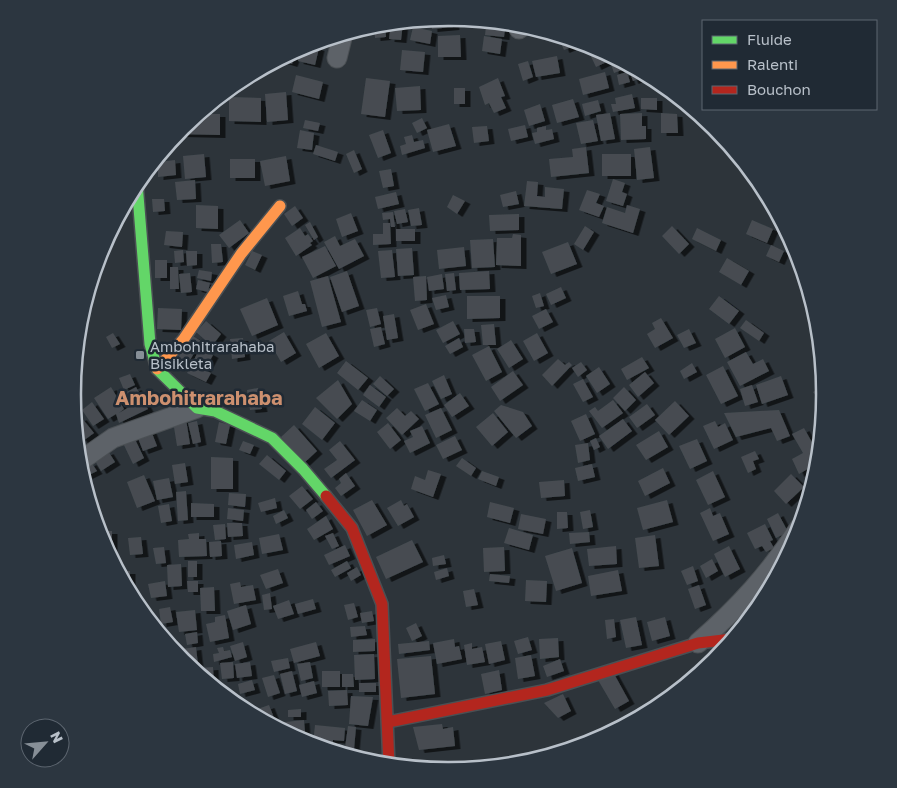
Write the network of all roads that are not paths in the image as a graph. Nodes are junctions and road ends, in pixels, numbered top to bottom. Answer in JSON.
{"nodes":[{"id":1,"x":341,"y":43,"type":"edge"},
{"id":2,"x":337,"y":58,"type":"dead end"},
{"id":3,"x":138,"y":197,"type":"edge"},
{"id":4,"x":280,"y":206,"type":"dead end"},
{"id":5,"x":157,"y":369,"type":"junction"},
{"id":6,"x":197,"y":408,"type":"junction"},
{"id":7,"x":86,"y":457,"type":"edge"},
{"id":8,"x":772,"y":568,"type":"edge"},
{"id":9,"x":721,"y":640,"type":"edge"},
{"id":10,"x":698,"y":643,"type":"junction"},
{"id":11,"x":388,"y":722,"type":"junction"},
{"id":12,"x":390,"y":757,"type":"edge"}],
"edges":[{"from":1,"to":2,"type":"street"},
{"from":3,"to":5,"type":"street"},
{"from":4,"to":5,"type":"street"},
{"from":5,"to":6,"type":"street"},
{"from":6,"to":7,"type":"street"},
{"from":6,"to":11,"type":"street"},
{"from":8,"to":10,"type":"street"},
{"from":9,"to":10,"type":"street"},
{"from":10,"to":11,"type":"street"},
{"from":11,"to":12,"type":"street"}]}
